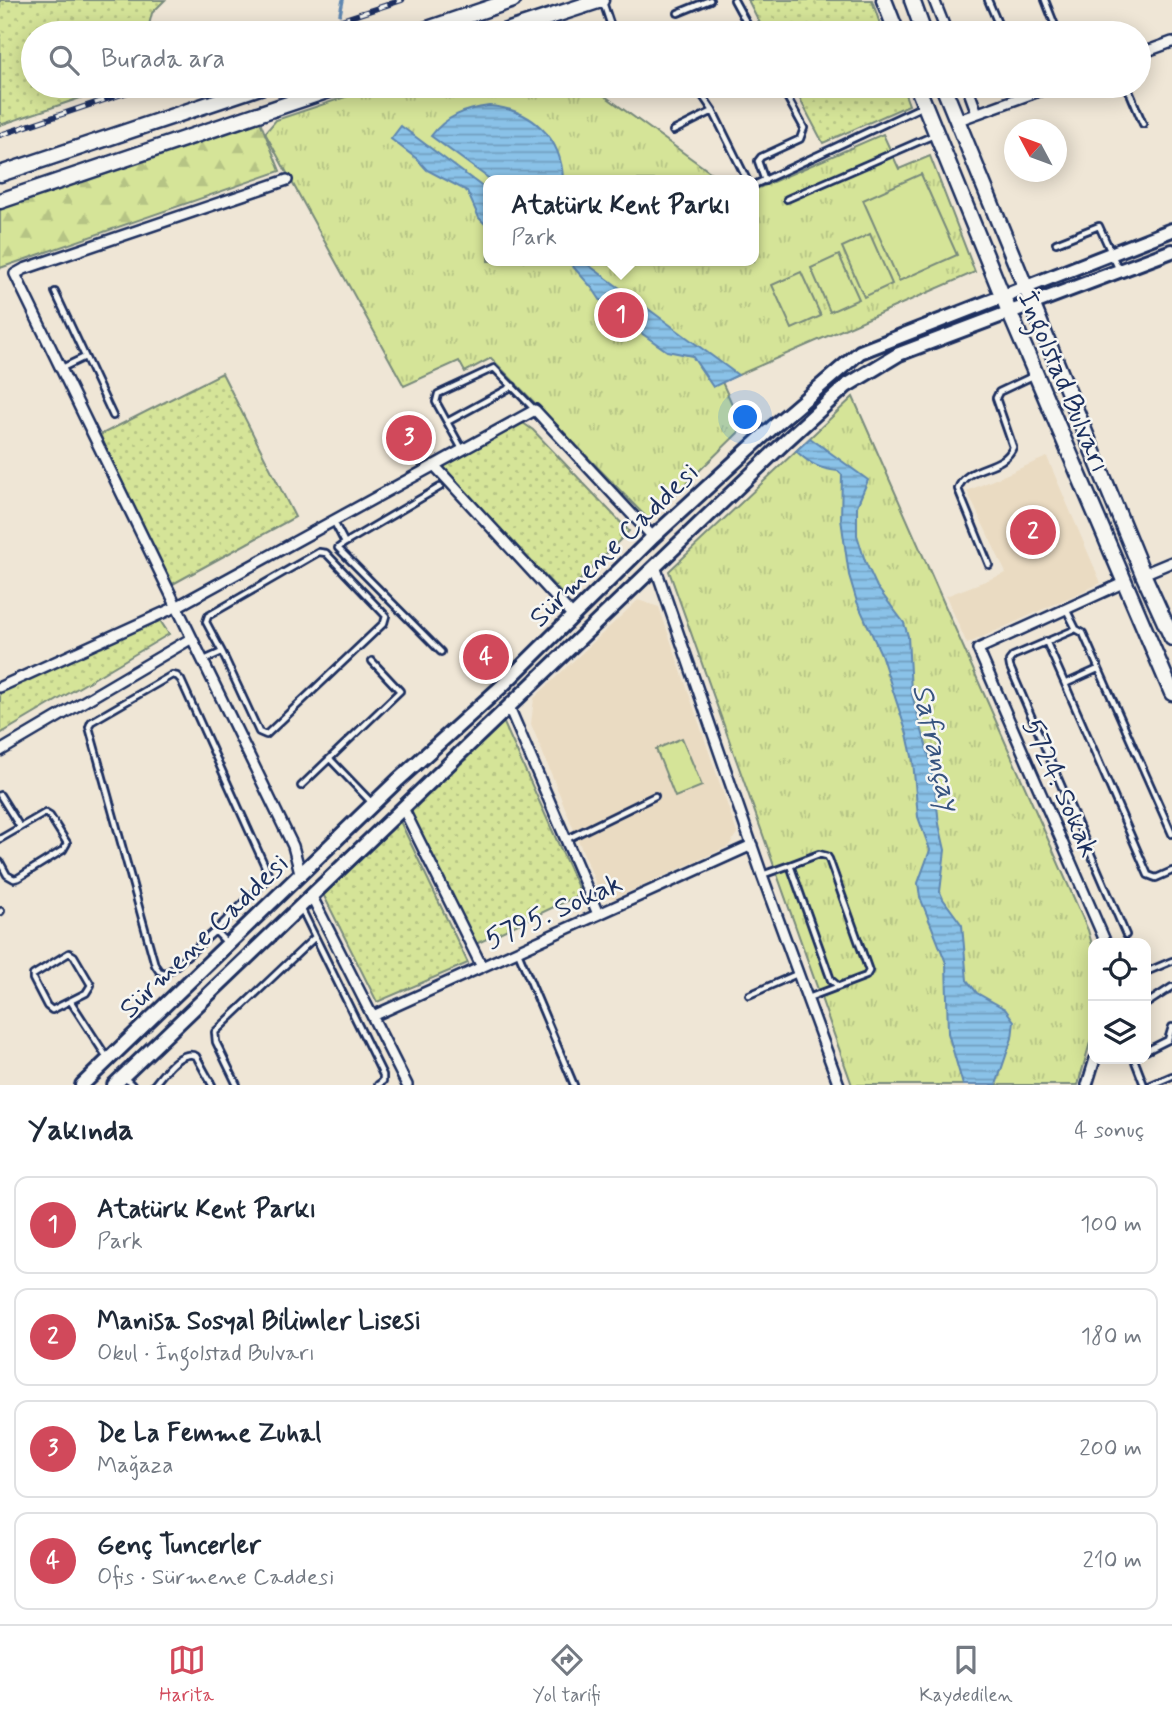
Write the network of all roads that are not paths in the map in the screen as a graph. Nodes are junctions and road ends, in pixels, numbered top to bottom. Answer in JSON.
{"nodes":[{"id":1,"x":513,"y":0,"type":"edge"},
{"id":2,"x":602,"y":0,"type":"edge"},
{"id":3,"x":710,"y":0,"type":"edge"},
{"id":4,"x":734,"y":0,"type":"edge"},
{"id":5,"x":884,"y":0,"type":"edge"},
{"id":6,"x":912,"y":0,"type":"edge"},
{"id":7,"x":934,"y":0,"type":"edge"},
{"id":8,"x":988,"y":0,"type":"edge"},
{"id":9,"x":1045,"y":0,"type":"edge"},
{"id":10,"x":678,"y":13,"type":"dead end"},
{"id":11,"x":451,"y":21,"type":"edge"},
{"id":12,"x":537,"y":21,"type":"edge"},
{"id":13,"x":609,"y":21,"type":"edge"},
{"id":14,"x":745,"y":21,"type":"edge"},
{"id":15,"x":892,"y":21,"type":"edge"},
{"id":16,"x":920,"y":21,"type":"edge"},
{"id":17,"x":942,"y":21,"type":"edge"},
{"id":18,"x":997,"y":21,"type":"edge"},
{"id":19,"x":1053,"y":21,"type":"edge"},
{"id":20,"x":1172,"y":42,"type":"edge"},
{"id":21,"x":1151,"y":50,"type":"edge"},
{"id":22,"x":227,"y":98,"type":"edge"},
{"id":23,"x":305,"y":98,"type":"edge"},
{"id":24,"x":704,"y":98,"type":"edge"},
{"id":25,"x":787,"y":98,"type":"edge"},
{"id":26,"x":922,"y":98,"type":"edge"},
{"id":27,"x":947,"y":98,"type":"edge"},
{"id":28,"x":971,"y":98,"type":"edge"},
{"id":29,"x":1009,"y":98,"type":"edge"},
{"id":30,"x":1132,"y":98,"type":"edge"},
{"id":31,"x":925,"y":105,"type":"junction"},
{"id":32,"x":713,"y":111,"type":"junction"},
{"id":33,"x":977,"y":113,"type":"junction"},
{"id":34,"x":956,"y":121,"type":"junction"},
{"id":35,"x":1143,"y":124,"type":"dead end"},
{"id":36,"x":673,"y":131,"type":"dead end"},
{"id":37,"x":936,"y":134,"type":"junction"},
{"id":38,"x":0,"y":174,"type":"edge"},
{"id":39,"x":745,"y":175,"type":"edge"},
{"id":40,"x":287,"y":180,"type":"dead end"},
{"id":41,"x":765,"y":181,"type":"junction"},
{"id":42,"x":759,"y":183,"type":"edge"},
{"id":43,"x":787,"y":199,"type":"dead end"},
{"id":44,"x":0,"y":201,"type":"edge"},
{"id":45,"x":1172,"y":230,"type":"edge"},
{"id":46,"x":1056,"y":243,"type":"dead end"},
{"id":47,"x":1172,"y":251,"type":"edge"},
{"id":48,"x":1112,"y":253,"type":"junction"},
{"id":49,"x":1120,"y":271,"type":"junction"},
{"id":50,"x":1024,"y":286,"type":"junction"},
{"id":51,"x":55,"y":292,"type":"dead end"},
{"id":52,"x":1002,"y":295,"type":"junction"},
{"id":53,"x":1032,"y":304,"type":"junction"},
{"id":54,"x":1010,"y":313,"type":"junction"},
{"id":55,"x":85,"y":357,"type":"junction"},
{"id":56,"x":61,"y":368,"type":"junction"},
{"id":57,"x":1036,"y":375,"type":"junction"},
{"id":58,"x":513,"y":386,"type":"junction"},
{"id":59,"x":535,"y":410,"type":"junction"},
{"id":60,"x":113,"y":416,"type":"dead end"},
{"id":61,"x":447,"y":422,"type":"junction"},
{"id":62,"x":774,"y":426,"type":"junction"},
{"id":63,"x":787,"y":439,"type":"junction"},
{"id":64,"x":462,"y":449,"type":"junction"},
{"id":65,"x":434,"y":465,"type":"junction"},
{"id":66,"x":440,"y":486,"type":"dead end"},
{"id":67,"x":333,"y":521,"type":"junction"},
{"id":68,"x":653,"y":537,"type":"junction"},
{"id":69,"x":345,"y":543,"type":"junction"},
{"id":70,"x":636,"y":554,"type":"junction"},
{"id":71,"x":1172,"y":562,"type":"edge"},
{"id":72,"x":989,"y":565,"type":"dead end"},
{"id":73,"x":653,"y":568,"type":"junction"},
{"id":74,"x":1143,"y":574,"type":"junction"},
{"id":75,"x":1123,"y":583,"type":"junction"},
{"id":76,"x":178,"y":606,"type":"junction"},
{"id":77,"x":1066,"y":609,"type":"junction"},
{"id":78,"x":573,"y":616,"type":"junction"},
{"id":79,"x":1076,"y":629,"type":"junction"},
{"id":80,"x":192,"y":638,"type":"junction"},
{"id":81,"x":1172,"y":638,"type":"edge"},
{"id":82,"x":1046,"y":641,"type":"junction"},
{"id":83,"x":222,"y":652,"type":"junction"},
{"id":84,"x":441,"y":652,"type":"dead end"},
{"id":85,"x":203,"y":661,"type":"junction"},
{"id":86,"x":372,"y":661,"type":"dead end"},
{"id":87,"x":1098,"y":669,"type":"junction"},
{"id":88,"x":1065,"y":684,"type":"junction"},
{"id":89,"x":0,"y":687,"type":"edge"},
{"id":90,"x":501,"y":687,"type":"junction"},
{"id":91,"x":1172,"y":693,"type":"edge"},
{"id":92,"x":509,"y":707,"type":"junction"},
{"id":93,"x":0,"y":751,"type":"edge"},
{"id":94,"x":330,"y":759,"type":"junction"},
{"id":95,"x":301,"y":786,"type":"dead end"},
{"id":96,"x":0,"y":795,"type":"edge"},
{"id":97,"x":655,"y":796,"type":"dead end"},
{"id":98,"x":373,"y":805,"type":"junction"},
{"id":99,"x":403,"y":808,"type":"junction"},
{"id":100,"x":20,"y":827,"type":"junction"},
{"id":101,"x":1172,"y":834,"type":"edge"},
{"id":102,"x":0,"y":839,"type":"edge"},
{"id":103,"x":566,"y":840,"type":"junction"},
{"id":104,"x":752,"y":845,"type":"junction"},
{"id":105,"x":0,"y":862,"type":"edge"},
{"id":106,"x":790,"y":864,"type":"junction"},
{"id":107,"x":1172,"y":871,"type":"edge"},
{"id":108,"x":762,"y":874,"type":"junction"},
{"id":109,"x":301,"y":876,"type":"junction"},
{"id":110,"x":312,"y":897,"type":"junction"},
{"id":111,"x":301,"y":907,"type":"junction"},
{"id":112,"x":598,"y":914,"type":"junction"},
{"id":113,"x":215,"y":931,"type":"junction"},
{"id":114,"x":1126,"y":935,"type":"dead end"},
{"id":115,"x":315,"y":937,"type":"junction"},
{"id":116,"x":1104,"y":938,"type":"edge"},
{"id":117,"x":229,"y":945,"type":"junction"},
{"id":118,"x":518,"y":951,"type":"junction"},
{"id":119,"x":1172,"y":961,"type":"edge"},
{"id":120,"x":482,"y":967,"type":"junction"},
{"id":121,"x":1151,"y":970,"type":"edge"},
{"id":122,"x":798,"y":974,"type":"junction"},
{"id":123,"x":837,"y":985,"type":"junction"},
{"id":124,"x":1172,"y":987,"type":"edge"},
{"id":125,"x":748,"y":995,"type":"dead end"},
{"id":126,"x":807,"y":998,"type":"junction"},
{"id":127,"x":1151,"y":1001,"type":"edge"},
{"id":128,"x":71,"y":1002,"type":"junction"},
{"id":129,"x":373,"y":1016,"type":"junction"},
{"id":130,"x":1172,"y":1027,"type":"edge"},
{"id":131,"x":1151,"y":1048,"type":"edge"},
{"id":132,"x":108,"y":1060,"type":"junction"},
{"id":133,"x":1093,"y":1064,"type":"edge"},
{"id":134,"x":1136,"y":1064,"type":"edge"},
{"id":135,"x":1172,"y":1076,"type":"edge"},
{"id":136,"x":123,"y":1082,"type":"edge"},
{"id":137,"x":837,"y":1084,"type":"edge"},
{"id":138,"x":82,"y":1085,"type":"edge"},
{"id":139,"x":154,"y":1085,"type":"edge"},
{"id":140,"x":212,"y":1085,"type":"edge"},
{"id":141,"x":237,"y":1085,"type":"edge"},
{"id":142,"x":378,"y":1085,"type":"edge"},
{"id":143,"x":407,"y":1085,"type":"edge"},
{"id":144,"x":573,"y":1085,"type":"edge"},
{"id":145,"x":1087,"y":1085,"type":"edge"},
{"id":146,"x":1144,"y":1085,"type":"edge"},
{"id":147,"x":1151,"y":1085,"type":"edge"}],
"edges":[{"from":1,"to":11,"type":"main road"},
{"from":2,"to":12,"type":"main road"},
{"from":2,"to":13,"type":"lane"},
{"from":3,"to":10,"type":"lane"},
{"from":4,"to":14,"type":"lane"},
{"from":5,"to":15,"type":"main road"},
{"from":6,"to":16,"type":"main road"},
{"from":7,"to":17,"type":"street"},
{"from":8,"to":18,"type":"lane"},
{"from":9,"to":19,"type":"lane"},
{"from":20,"to":21,"type":"street"},
{"from":22,"to":38,"type":"main road"},
{"from":23,"to":44,"type":"main road"},
{"from":24,"to":32,"type":"lane"},
{"from":25,"to":41,"type":"lane"},
{"from":26,"to":31,"type":"main road","name":"İngolstad Bulvarı"},
{"from":27,"to":34,"type":"main road","name":"İngolstad Bulvarı"},
{"from":28,"to":33,"type":"street"},
{"from":29,"to":33,"type":"street"},
{"from":30,"to":35,"type":"lane"},
{"from":31,"to":37,"type":"main road","name":"İngolstad Bulvarı"},
{"from":31,"to":41,"type":"lane"},
{"from":32,"to":36,"type":"lane"},
{"from":32,"to":39,"type":"lane"},
{"from":33,"to":34,"type":"street"},
{"from":34,"to":50,"type":"main road","name":"İngolstad Bulvarı"},
{"from":37,"to":43,"type":"lane"},
{"from":37,"to":52,"type":"main road","name":"İngolstad Bulvarı"},
{"from":40,"to":56,"type":"street"},
{"from":41,"to":42,"type":"lane"},
{"from":45,"to":48,"type":"main road","name":"Sürmene Caddesi"},
{"from":46,"to":48,"type":"lane"},
{"from":47,"to":49,"type":"main road","name":"Sürmene Caddesi"},
{"from":48,"to":49,"type":"lane"},
{"from":48,"to":50,"type":"main road","name":"Sürmene Caddesi"},
{"from":49,"to":53,"type":"main road","name":"Sürmene Caddesi"},
{"from":50,"to":52,"type":"main road","name":"Sürmene Caddesi"},
{"from":50,"to":53,"type":"main road","name":"İngolstad Bulvarı"},
{"from":51,"to":55,"type":"lane"},
{"from":52,"to":54,"type":"main road","name":"İngolstad Bulvarı"},
{"from":52,"to":62,"type":"main road","name":"Sürmene Caddesi"},
{"from":53,"to":54,"type":"main road","name":"Sürmene Caddesi"},
{"from":53,"to":74,"type":"main road","name":"İngolstad Bulvarı"},
{"from":54,"to":57,"type":"main road","name":"İngolstad Bulvarı"},
{"from":54,"to":63,"type":"main road","name":"Sürmene Caddesi"},
{"from":55,"to":56,"type":"lane"},
{"from":55,"to":60,"type":"lane"},
{"from":56,"to":76,"type":"street"},
{"from":57,"to":72,"type":"lane"},
{"from":57,"to":75,"type":"main road","name":"İngolstad Bulvarı"},
{"from":58,"to":59,"type":"lane"},
{"from":58,"to":61,"type":"lane"},
{"from":58,"to":61,"type":"lane"},
{"from":59,"to":64,"type":"street"},
{"from":59,"to":68,"type":"street"},
{"from":61,"to":64,"type":"lane"},
{"from":62,"to":63,"type":"main road"},
{"from":62,"to":68,"type":"main road","name":"Sürmene Caddesi"},
{"from":63,"to":73,"type":"main road","name":"Sürmene Caddesi"},
{"from":64,"to":65,"type":"street"},
{"from":65,"to":67,"type":"street"},
{"from":65,"to":78,"type":"street"},
{"from":66,"to":69,"type":"lane"},
{"from":67,"to":69,"type":"lane"},
{"from":67,"to":76,"type":"street"},
{"from":68,"to":70,"type":"main road","name":"Sürmene Caddesi"},
{"from":69,"to":84,"type":"lane"},
{"from":70,"to":73,"type":"main road"},
{"from":70,"to":78,"type":"main road","name":"Sürmene Caddesi"},
{"from":71,"to":74,"type":"street"},
{"from":73,"to":92,"type":"main road","name":"Sürmene Caddesi"},
{"from":73,"to":104,"type":"street"},
{"from":74,"to":81,"type":"main road","name":"İngolstad Bulvarı"},
{"from":75,"to":77,"type":"street"},
{"from":75,"to":91,"type":"main road","name":"İngolstad Bulvarı"},
{"from":76,"to":80,"type":"street"},
{"from":76,"to":89,"type":"street"},
{"from":77,"to":79,"type":"lane"},
{"from":77,"to":116,"type":"street","name":"5724. Sokak"},
{"from":78,"to":90,"type":"main road","name":"Sürmene Caddesi"},
{"from":79,"to":82,"type":"lane"},
{"from":79,"to":87,"type":"lane"},
{"from":80,"to":85,"type":"street"},
{"from":80,"to":93,"type":"street"},
{"from":82,"to":88,"type":"lane"},
{"from":82,"to":114,"type":"lane"},
{"from":83,"to":83,"type":"lane"},
{"from":83,"to":85,"type":"lane"},
{"from":85,"to":109,"type":"street"},
{"from":86,"to":94,"type":"lane"},
{"from":87,"to":88,"type":"lane"},
{"from":87,"to":101,"type":"lane"},
{"from":88,"to":107,"type":"lane"},
{"from":90,"to":92,"type":"main road"},
{"from":90,"to":98,"type":"main road","name":"Sürmene Caddesi"},
{"from":92,"to":99,"type":"main road","name":"Sürmene Caddesi"},
{"from":92,"to":103,"type":"street"},
{"from":94,"to":95,"type":"lane"},
{"from":94,"to":98,"type":"lane"},
{"from":96,"to":100,"type":"lane"},
{"from":97,"to":103,"type":"lane"},
{"from":98,"to":109,"type":"main road","name":"Sürmene Caddesi"},
{"from":99,"to":110,"type":"main road","name":"Sürmene Caddesi"},
{"from":99,"to":120,"type":"street"},
{"from":100,"to":102,"type":"lane"},
{"from":100,"to":105,"type":"lane"},
{"from":103,"to":112,"type":"street"},
{"from":104,"to":108,"type":"street"},
{"from":104,"to":112,"type":"street","name":"5795. Sokak"},
{"from":106,"to":108,"type":"lane"},
{"from":106,"to":123,"type":"lane"},
{"from":106,"to":123,"type":"lane"},
{"from":108,"to":122,"type":"street"},
{"from":109,"to":110,"type":"main road"},
{"from":109,"to":117,"type":"main road","name":"Sürmene Caddesi"},
{"from":110,"to":111,"type":"main road","name":"Sürmene Caddesi"},
{"from":110,"to":129,"type":"street"},
{"from":111,"to":115,"type":"lane"},
{"from":111,"to":136,"type":"main road","name":"Sürmene Caddesi"},
{"from":112,"to":118,"type":"street","name":"5795. Sokak"},
{"from":113,"to":113,"type":"lane"},
{"from":113,"to":117,"type":"lane"},
{"from":115,"to":141,"type":"lane"},
{"from":115,"to":142,"type":"lane"},
{"from":117,"to":132,"type":"main road","name":"Sürmene Caddesi"},
{"from":118,"to":120,"type":"street","name":"5795. Sokak"},
{"from":118,"to":144,"type":"lane"},
{"from":119,"to":121,"type":"lane"},
{"from":120,"to":129,"type":"street","name":"5795. Sokak"},
{"from":122,"to":125,"type":"lane"},
{"from":122,"to":126,"type":"street"},
{"from":123,"to":126,"type":"lane"},
{"from":124,"to":127,"type":"lane"},
{"from":126,"to":137,"type":"street"},
{"from":128,"to":128,"type":"lane"},
{"from":128,"to":132,"type":"lane"},
{"from":129,"to":143,"type":"street"},
{"from":130,"to":131,"type":"lane"},
{"from":132,"to":138,"type":"main road","name":"Sürmene Caddesi"},
{"from":133,"to":145,"type":"street"},
{"from":134,"to":146,"type":"lane"},
{"from":135,"to":147,"type":"lane"},
{"from":139,"to":140,"type":"lane"}]}
